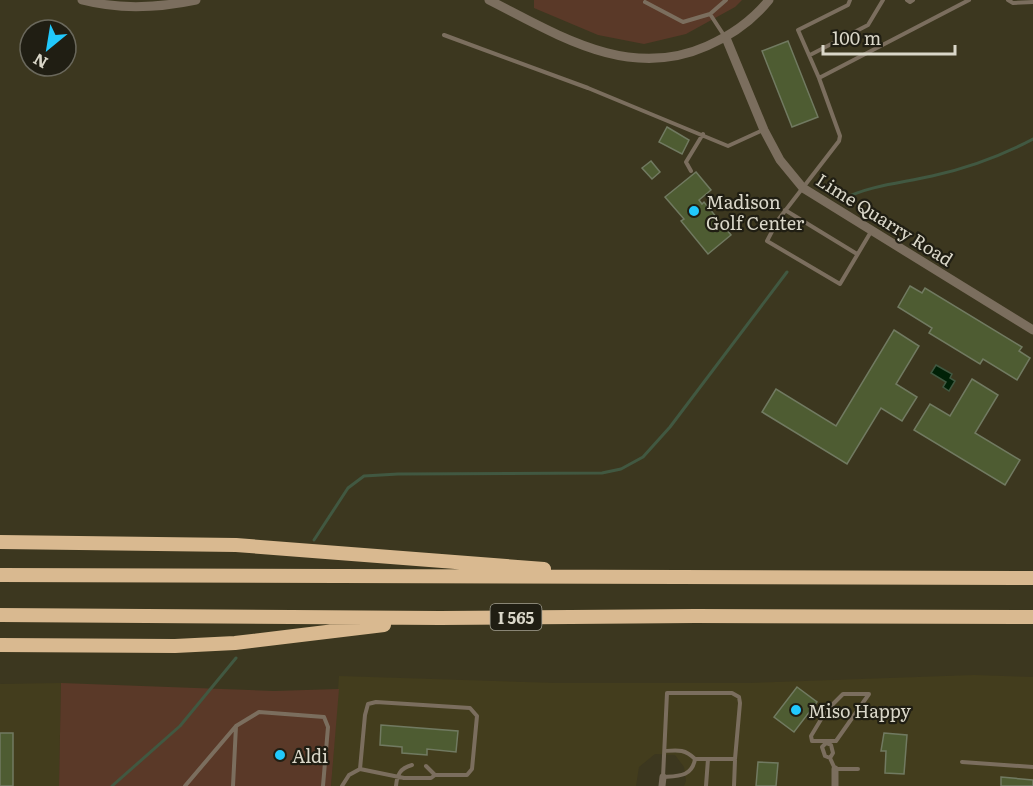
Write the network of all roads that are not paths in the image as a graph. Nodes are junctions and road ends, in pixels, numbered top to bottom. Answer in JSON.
{"nodes":[{"id":1,"x":196,"y":0,"type":"edge"},
{"id":2,"x":726,"y":0,"type":"edge"},
{"id":3,"x":769,"y":0,"type":"edge"},
{"id":4,"x":850,"y":0,"type":"edge"},
{"id":5,"x":883,"y":0,"type":"edge"},
{"id":6,"x":907,"y":0,"type":"edge"},
{"id":7,"x":913,"y":0,"type":"edge"},
{"id":8,"x":969,"y":0,"type":"edge"},
{"id":9,"x":1008,"y":0,"type":"edge"},
{"id":10,"x":86,"y":1,"type":"edge"},
{"id":11,"x":492,"y":1,"type":"edge"},
{"id":12,"x":645,"y":2,"type":"dead end"},
{"id":13,"x":1033,"y":2,"type":"edge"},
{"id":14,"x":710,"y":14,"type":"junction"},
{"id":15,"x":444,"y":35,"type":"dead end"},
{"id":16,"x":726,"y":38,"type":"junction"},
{"id":17,"x":810,"y":55,"type":"junction"},
{"id":18,"x":819,"y":78,"type":"junction"},
{"id":19,"x":764,"y":130,"type":"junction"},
{"id":20,"x":703,"y":134,"type":"junction"},
{"id":21,"x":691,"y":171,"type":"dead end"},
{"id":22,"x":803,"y":188,"type":"junction"},
{"id":23,"x":785,"y":210,"type":"junction"},
{"id":24,"x":872,"y":230,"type":"junction"},
{"id":25,"x":857,"y":254,"type":"junction"},
{"id":26,"x":1033,"y":330,"type":"edge"},
{"id":27,"x":0,"y":542,"type":"edge"},
{"id":28,"x":0,"y":575,"type":"edge"},
{"id":29,"x":606,"y":576,"type":"junction"},
{"id":30,"x":1033,"y":578,"type":"edge"},
{"id":31,"x":0,"y":615,"type":"edge"},
{"id":32,"x":1033,"y":617,"type":"edge"},
{"id":33,"x":440,"y":618,"type":"junction"},
{"id":34,"x":0,"y":645,"type":"edge"},
{"id":35,"x":236,"y":726,"type":"junction"},
{"id":36,"x":825,"y":742,"type":"junction"},
{"id":37,"x":665,"y":751,"type":"junction"},
{"id":38,"x":695,"y":759,"type":"junction"},
{"id":39,"x":708,"y":759,"type":"junction"},
{"id":40,"x":735,"y":759,"type":"junction"},
{"id":41,"x":962,"y":762,"type":"dead end"},
{"id":42,"x":412,"y":765,"type":"dead end"},
{"id":43,"x":426,"y":766,"type":"dead end"},
{"id":44,"x":1033,"y":767,"type":"edge"},
{"id":45,"x":360,"y":769,"type":"junction"},
{"id":46,"x":835,"y":769,"type":"junction"},
{"id":47,"x":858,"y":770,"type":"dead end"},
{"id":48,"x":435,"y":775,"type":"junction"},
{"id":49,"x":397,"y":776,"type":"junction"},
{"id":50,"x":663,"y":777,"type":"junction"},
{"id":51,"x":185,"y":786,"type":"edge"},
{"id":52,"x":233,"y":786,"type":"edge"},
{"id":53,"x":323,"y":786,"type":"edge"},
{"id":54,"x":342,"y":786,"type":"edge"},
{"id":55,"x":396,"y":786,"type":"edge"},
{"id":56,"x":662,"y":786,"type":"edge"},
{"id":57,"x":706,"y":786,"type":"edge"},
{"id":58,"x":734,"y":786,"type":"edge"},
{"id":59,"x":835,"y":786,"type":"edge"}],
"edges":[{"from":1,"to":10,"type":"street"},
{"from":2,"to":14,"type":"lane"},
{"from":3,"to":16,"type":"street"},
{"from":4,"to":17,"type":"lane"},
{"from":5,"to":17,"type":"lane"},
{"from":6,"to":7,"type":"lane"},
{"from":8,"to":18,"type":"lane"},
{"from":9,"to":13,"type":"lane"},
{"from":11,"to":16,"type":"street"},
{"from":12,"to":14,"type":"lane"},
{"from":14,"to":16,"type":"lane"},
{"from":15,"to":20,"type":"lane"},
{"from":16,"to":19,"type":"street","name":"Lime Quarry Road"},
{"from":17,"to":18,"type":"lane"},
{"from":18,"to":22,"type":"lane"},
{"from":19,"to":20,"type":"lane"},
{"from":19,"to":22,"type":"street","name":"Lime Quarry Road"},
{"from":20,"to":21,"type":"lane"},
{"from":22,"to":23,"type":"lane"},
{"from":22,"to":24,"type":"street","name":"Lime Quarry Road"},
{"from":23,"to":25,"type":"lane"},
{"from":23,"to":25,"type":"lane"},
{"from":24,"to":25,"type":"lane"},
{"from":24,"to":26,"type":"street","name":"Lime Quarry Road"},
{"from":27,"to":29,"type":"highway"},
{"from":28,"to":29,"type":"highway"},
{"from":29,"to":30,"type":"highway"},
{"from":31,"to":33,"type":"highway","number":"I 565"},
{"from":32,"to":33,"type":"highway","number":"I 565"},
{"from":33,"to":34,"type":"highway"},
{"from":35,"to":51,"type":"lane"},
{"from":35,"to":52,"type":"lane"},
{"from":35,"to":53,"type":"lane"},
{"from":36,"to":36,"type":"lane"},
{"from":36,"to":46,"type":"lane"},
{"from":37,"to":38,"type":"lane"},
{"from":37,"to":40,"type":"lane"},
{"from":37,"to":50,"type":"lane"},
{"from":38,"to":39,"type":"lane"},
{"from":38,"to":50,"type":"lane"},
{"from":39,"to":40,"type":"lane"},
{"from":39,"to":57,"type":"lane"},
{"from":40,"to":58,"type":"lane"},
{"from":41,"to":44,"type":"lane"},
{"from":42,"to":49,"type":"lane"},
{"from":43,"to":48,"type":"lane"},
{"from":45,"to":48,"type":"lane"},
{"from":45,"to":49,"type":"lane"},
{"from":45,"to":54,"type":"lane"},
{"from":46,"to":47,"type":"lane"},
{"from":46,"to":59,"type":"street"},
{"from":48,"to":49,"type":"lane"},
{"from":49,"to":55,"type":"lane"},
{"from":50,"to":56,"type":"street"}]}
